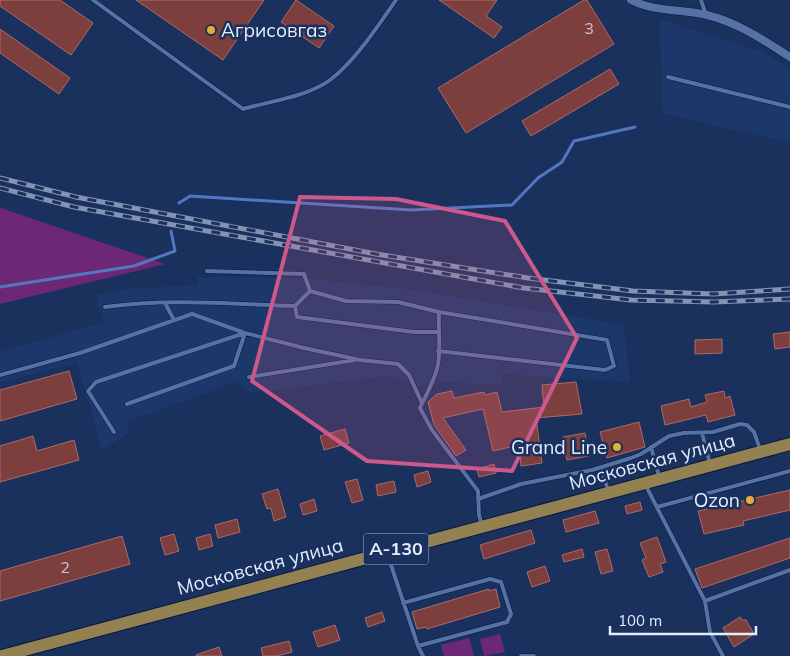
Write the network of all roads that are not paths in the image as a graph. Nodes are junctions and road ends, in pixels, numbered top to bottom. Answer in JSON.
{"nodes":[{"id":1,"x":94,"y":0,"type":"edge"},
{"id":2,"x":396,"y":0,"type":"edge"},
{"id":3,"x":631,"y":0,"type":"edge"},
{"id":4,"x":701,"y":0,"type":"edge"},
{"id":5,"x":706,"y":15,"type":"junction"},
{"id":6,"x":790,"y":57,"type":"edge"},
{"id":7,"x":668,"y":77,"type":"dead end"},
{"id":8,"x":790,"y":107,"type":"edge"},
{"id":9,"x":207,"y":272,"type":"dead end"},
{"id":10,"x":310,"y":291,"type":"junction"},
{"id":11,"x":165,"y":303,"type":"junction"},
{"id":12,"x":196,"y":303,"type":"junction"},
{"id":13,"x":295,"y":306,"type":"junction"},
{"id":14,"x":105,"y":307,"type":"dead end"},
{"id":15,"x":439,"y":312,"type":"junction"},
{"id":16,"x":192,"y":314,"type":"junction"},
{"id":17,"x":174,"y":320,"type":"junction"},
{"id":18,"x":437,"y":332,"type":"junction"},
{"id":19,"x":245,"y":333,"type":"junction"},
{"id":20,"x":438,"y":351,"type":"junction"},
{"id":21,"x":360,"y":360,"type":"junction"},
{"id":22,"x":0,"y":375,"type":"edge"},
{"id":23,"x":249,"y":377,"type":"dead end"},
{"id":24,"x":422,"y":403,"type":"junction"},
{"id":25,"x":127,"y":404,"type":"dead end"},
{"id":26,"x":114,"y":432,"type":"dead end"},
{"id":27,"x":702,"y":432,"type":"junction"},
{"id":28,"x":790,"y":444,"type":"edge"},
{"id":29,"x":651,"y":447,"type":"junction"},
{"id":30,"x":760,"y":452,"type":"junction"},
{"id":31,"x":710,"y":465,"type":"junction"},
{"id":32,"x":601,"y":468,"type":"junction"},
{"id":33,"x":790,"y":471,"type":"edge"},
{"id":34,"x":660,"y":478,"type":"junction"},
{"id":35,"x":644,"y":482,"type":"junction"},
{"id":36,"x":609,"y":492,"type":"junction"},
{"id":37,"x":478,"y":499,"type":"junction"},
{"id":38,"x":657,"y":507,"type":"junction"},
{"id":39,"x":482,"y":525,"type":"junction"},
{"id":40,"x":387,"y":551,"type":"junction"},
{"id":41,"x":790,"y":570,"type":"edge"},
{"id":42,"x":705,"y":601,"type":"junction"},
{"id":43,"x":403,"y":603,"type":"junction"},
{"id":44,"x":418,"y":646,"type":"junction"},
{"id":45,"x":2,"y":656,"type":"edge"},
{"id":46,"x":423,"y":656,"type":"edge"},
{"id":47,"x":521,"y":656,"type":"edge"},
{"id":48,"x":534,"y":656,"type":"edge"},
{"id":49,"x":723,"y":656,"type":"edge"}],
"edges":[{"from":1,"to":2,"type":"lane"},
{"from":3,"to":5,"type":"street"},
{"from":4,"to":5,"type":"lane"},
{"from":5,"to":6,"type":"street"},
{"from":7,"to":8,"type":"lane"},
{"from":9,"to":10,"type":"lane"},
{"from":10,"to":13,"type":"lane"},
{"from":10,"to":15,"type":"lane"},
{"from":11,"to":12,"type":"lane"},
{"from":11,"to":14,"type":"lane"},
{"from":11,"to":17,"type":"lane"},
{"from":12,"to":13,"type":"lane"},
{"from":12,"to":16,"type":"lane"},
{"from":13,"to":18,"type":"lane"},
{"from":15,"to":18,"type":"lane"},
{"from":15,"to":20,"type":"lane"},
{"from":16,"to":17,"type":"lane"},
{"from":16,"to":19,"type":"lane"},
{"from":17,"to":22,"type":"lane"},
{"from":18,"to":20,"type":"lane"},
{"from":19,"to":21,"type":"lane"},
{"from":19,"to":25,"type":"lane"},
{"from":19,"to":26,"type":"lane"},
{"from":20,"to":24,"type":"lane"},
{"from":21,"to":23,"type":"lane"},
{"from":21,"to":24,"type":"lane"},
{"from":24,"to":37,"type":"lane"},
{"from":27,"to":29,"type":"lane"},
{"from":27,"to":30,"type":"lane"},
{"from":27,"to":31,"type":"lane"},
{"from":28,"to":30,"type":"main road","name":"Московская улица","number":"А-130"},
{"from":29,"to":32,"type":"lane"},
{"from":29,"to":34,"type":"lane"},
{"from":30,"to":31,"type":"main road","name":"Московская улица","number":"А-130"},
{"from":31,"to":34,"type":"main road","name":"Московская улица","number":"А-130"},
{"from":32,"to":36,"type":"lane"},
{"from":32,"to":37,"type":"lane"},
{"from":33,"to":38,"type":"lane"},
{"from":34,"to":35,"type":"main road","name":"Московская улица","number":"А-130"},
{"from":35,"to":36,"type":"main road","name":"Московская улица","number":"А-130"},
{"from":35,"to":38,"type":"lane"},
{"from":36,"to":39,"type":"main road","name":"Московская улица","number":"А-130"},
{"from":37,"to":39,"type":"lane"},
{"from":38,"to":42,"type":"lane"},
{"from":39,"to":40,"type":"main road","name":"Московская улица","number":"А-130"},
{"from":40,"to":43,"type":"lane"},
{"from":40,"to":45,"type":"main road","name":"Московская улица","number":"А-130"},
{"from":41,"to":42,"type":"lane"},
{"from":42,"to":49,"type":"lane"},
{"from":43,"to":44,"type":"lane"},
{"from":43,"to":44,"type":"lane"},
{"from":44,"to":46,"type":"lane"},
{"from":47,"to":48,"type":"lane"}]}
